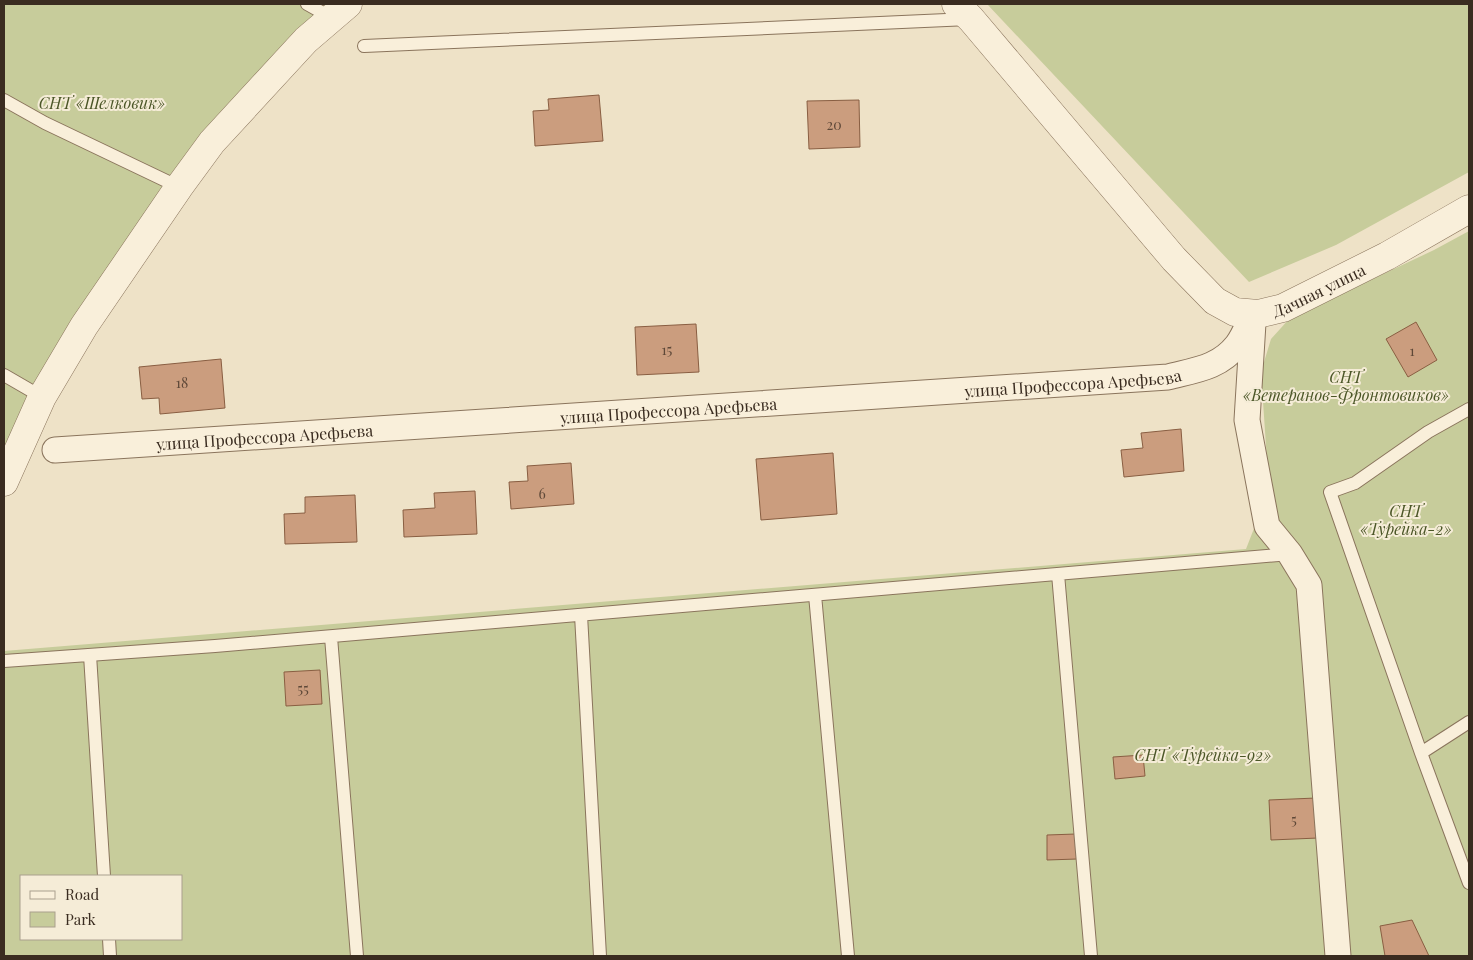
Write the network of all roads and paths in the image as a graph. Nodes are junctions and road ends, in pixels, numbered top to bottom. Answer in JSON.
{"nodes":[{"id":1,"x":307,"y":4,"type":"edge"},
{"id":2,"x":340,"y":11,"type":"edge"},
{"id":3,"x":964,"y":12,"type":"edge"},
{"id":4,"x":364,"y":46,"type":"dead end"},
{"id":5,"x":4,"y":100,"type":"edge"},
{"id":6,"x":179,"y":187,"type":"junction"},
{"id":7,"x":1469,"y":209,"type":"edge"},
{"id":8,"x":1254,"y":314,"type":"junction"},
{"id":9,"x":4,"y":376,"type":"edge"},
{"id":10,"x":42,"y":397,"type":"junction"},
{"id":11,"x":1469,"y":409,"type":"edge"},
{"id":12,"x":55,"y":450,"type":"dead end"},
{"id":13,"x":4,"y":482,"type":"edge"},
{"id":14,"x":1290,"y":554,"type":"junction"},
{"id":15,"x":1058,"y":574,"type":"junction"},
{"id":16,"x":815,"y":595,"type":"junction"},
{"id":17,"x":581,"y":615,"type":"junction"},
{"id":18,"x":331,"y":636,"type":"junction"},
{"id":19,"x":90,"y":655,"type":"junction"},
{"id":20,"x":4,"y":661,"type":"edge"},
{"id":21,"x":1469,"y":722,"type":"edge"},
{"id":22,"x":1421,"y":753,"type":"junction"},
{"id":23,"x":104,"y":875,"type":"edge"},
{"id":24,"x":1469,"y":883,"type":"edge"},
{"id":25,"x":109,"y":940,"type":"edge"},
{"id":26,"x":110,"y":956,"type":"edge"},
{"id":27,"x":356,"y":956,"type":"edge"},
{"id":28,"x":600,"y":956,"type":"edge"},
{"id":29,"x":848,"y":956,"type":"edge"},
{"id":30,"x":1091,"y":956,"type":"edge"},
{"id":31,"x":1338,"y":956,"type":"edge"}],
"edges":[{"from":1,"to":2,"type":"lane"},
{"from":2,"to":6,"type":"street"},
{"from":3,"to":4,"type":"lane"},
{"from":3,"to":8,"type":"street","name":"Дачная улица"},
{"from":5,"to":6,"type":"lane"},
{"from":6,"to":10,"type":"street"},
{"from":7,"to":8,"type":"street","name":"Дачная улица"},
{"from":8,"to":12,"type":"street","name":"улица Профессора Арефьева"},
{"from":8,"to":14,"type":"street"},
{"from":9,"to":10,"type":"lane"},
{"from":10,"to":13,"type":"street"},
{"from":11,"to":22,"type":"lane"},
{"from":14,"to":15,"type":"lane"},
{"from":14,"to":31,"type":"street"},
{"from":15,"to":16,"type":"lane"},
{"from":15,"to":30,"type":"lane"},
{"from":16,"to":17,"type":"lane"},
{"from":16,"to":29,"type":"lane"},
{"from":17,"to":18,"type":"lane"},
{"from":17,"to":28,"type":"lane"},
{"from":18,"to":19,"type":"lane"},
{"from":18,"to":27,"type":"lane"},
{"from":19,"to":20,"type":"lane"},
{"from":19,"to":23,"type":"lane"},
{"from":21,"to":22,"type":"lane"},
{"from":22,"to":24,"type":"lane"},
{"from":25,"to":26,"type":"lane"}]}
